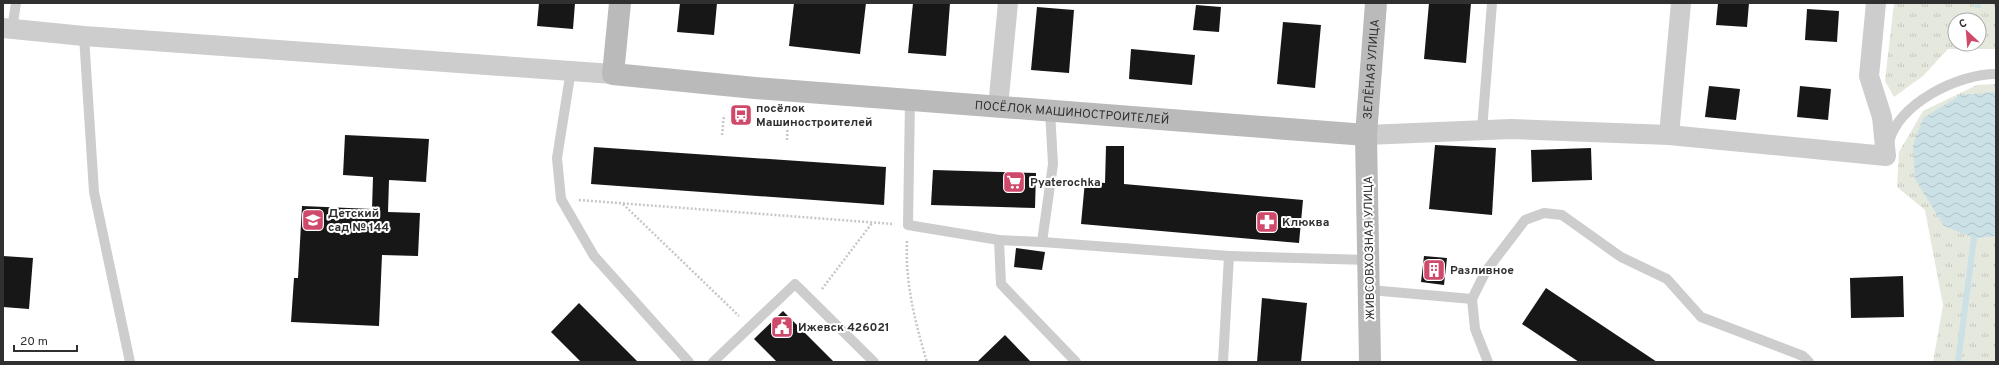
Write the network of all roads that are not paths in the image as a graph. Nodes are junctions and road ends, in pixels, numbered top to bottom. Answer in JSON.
{"nodes":[{"id":1,"x":16,"y":3,"type":"edge"},
{"id":2,"x":620,"y":3,"type":"edge"},
{"id":3,"x":1008,"y":3,"type":"edge"},
{"id":4,"x":1376,"y":3,"type":"edge"},
{"id":5,"x":1492,"y":3,"type":"edge"},
{"id":6,"x":1681,"y":3,"type":"edge"},
{"id":7,"x":1876,"y":3,"type":"edge"},
{"id":8,"x":7,"y":29,"type":"edge"},
{"id":9,"x":84,"y":36,"type":"junction"},
{"id":10,"x":571,"y":70,"type":"junction"},
{"id":11,"x":612,"y":74,"type":"junction"},
{"id":12,"x":1996,"y":74,"type":"edge"},
{"id":13,"x":910,"y":100,"type":"junction"},
{"id":14,"x":998,"y":107,"type":"junction"},
{"id":15,"x":1050,"y":111,"type":"junction"},
{"id":16,"x":1482,"y":130,"type":"junction"},
{"id":17,"x":1366,"y":135,"type":"junction"},
{"id":18,"x":1669,"y":135,"type":"junction"},
{"id":19,"x":1886,"y":156,"type":"junction"},
{"id":20,"x":999,"y":240,"type":"junction"},
{"id":21,"x":1042,"y":242,"type":"junction"},
{"id":22,"x":1229,"y":256,"type":"junction"},
{"id":23,"x":1369,"y":260,"type":"junction"},
{"id":24,"x":1370,"y":290,"type":"junction"},
{"id":25,"x":1472,"y":299,"type":"junction"},
{"id":26,"x":130,"y":362,"type":"edge"},
{"id":27,"x":689,"y":362,"type":"edge"},
{"id":28,"x":713,"y":362,"type":"edge"},
{"id":29,"x":874,"y":362,"type":"edge"},
{"id":30,"x":1076,"y":362,"type":"edge"},
{"id":31,"x":1223,"y":362,"type":"edge"},
{"id":32,"x":1370,"y":362,"type":"edge"},
{"id":33,"x":1488,"y":362,"type":"edge"},
{"id":34,"x":1809,"y":362,"type":"edge"}],
"edges":[{"from":1,"to":8,"type":"lane"},
{"from":2,"to":11,"type":"street"},
{"from":3,"to":14,"type":"street"},
{"from":4,"to":17,"type":"street","name":"ЗЕЛЁНАЯ УЛИЦА"},
{"from":5,"to":16,"type":"lane"},
{"from":6,"to":18,"type":"street"},
{"from":7,"to":19,"type":"street"},
{"from":8,"to":9,"type":"street"},
{"from":9,"to":10,"type":"street"},
{"from":9,"to":26,"type":"lane"},
{"from":10,"to":11,"type":"street"},
{"from":10,"to":27,"type":"lane"},
{"from":11,"to":13,"type":"street","name":"ПОСЁЛОК МАШИНОСТРОИТЕЛЕЙ"},
{"from":12,"to":19,"type":"lane"},
{"from":13,"to":14,"type":"street","name":"ПОСЁЛОК МАШИНОСТРОИТЕЛЕЙ"},
{"from":13,"to":20,"type":"lane"},
{"from":14,"to":15,"type":"street","name":"ПОСЁЛОК МАШИНОСТРОИТЕЛЕЙ"},
{"from":15,"to":17,"type":"street","name":"ПОСЁЛОК МАШИНОСТРОИТЕЛЕЙ"},
{"from":15,"to":21,"type":"lane"},
{"from":16,"to":17,"type":"street"},
{"from":16,"to":18,"type":"street"},
{"from":17,"to":23,"type":"street","name":"ЖИВСОВХОЗНАЯ УЛИЦА"},
{"from":18,"to":19,"type":"street"},
{"from":20,"to":21,"type":"lane"},
{"from":20,"to":30,"type":"lane"},
{"from":21,"to":22,"type":"lane"},
{"from":22,"to":23,"type":"lane"},
{"from":22,"to":31,"type":"lane"},
{"from":23,"to":24,"type":"street","name":"ЖИВСОВХОЗНАЯ УЛИЦА"},
{"from":24,"to":25,"type":"lane"},
{"from":24,"to":32,"type":"street","name":"ЖИВСОВХОЗНАЯ УЛИЦА"},
{"from":25,"to":33,"type":"lane"},
{"from":25,"to":34,"type":"lane"},
{"from":28,"to":29,"type":"lane"}]}
